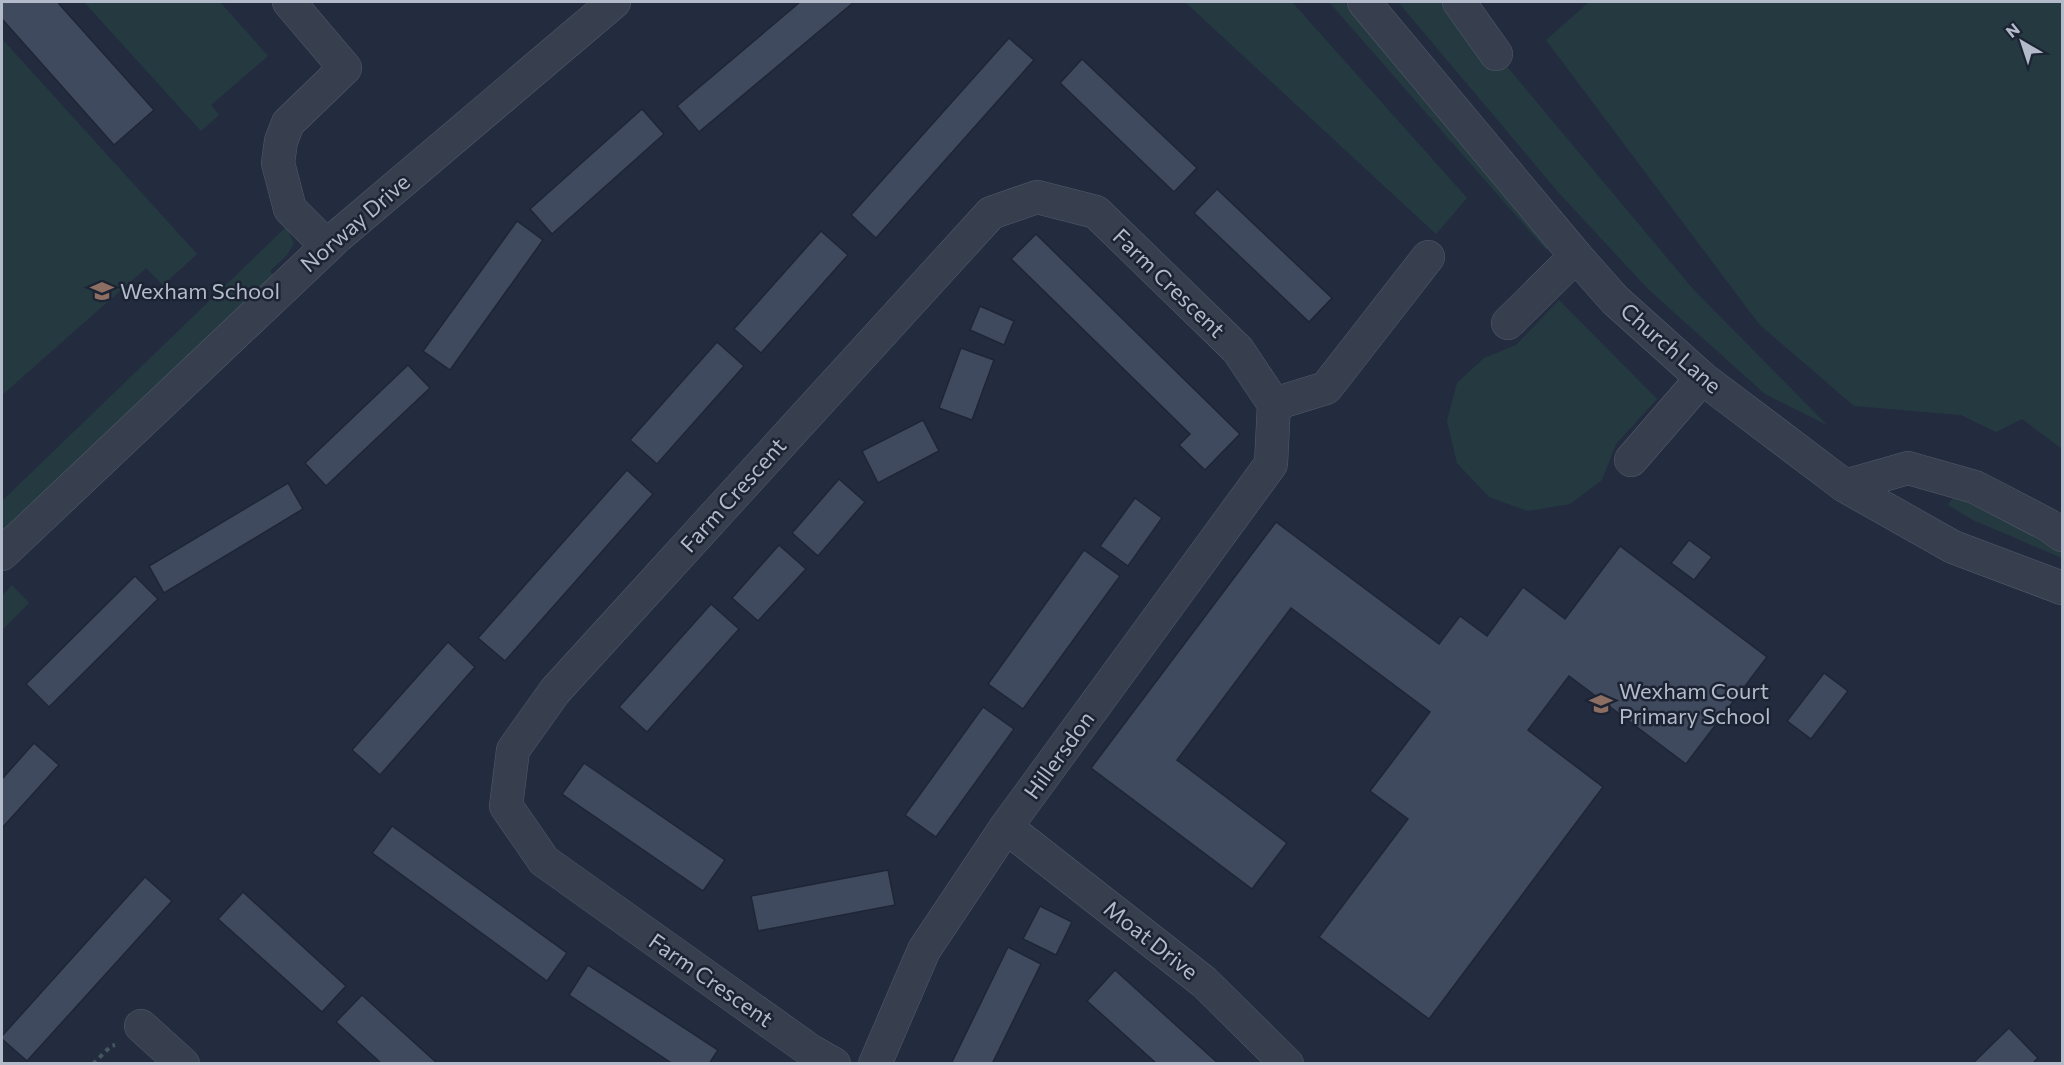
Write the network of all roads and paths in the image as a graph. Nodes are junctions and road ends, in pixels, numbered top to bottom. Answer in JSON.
{"nodes":[{"id":1,"x":289,"y":2,"type":"edge"},
{"id":2,"x":614,"y":2,"type":"edge"},
{"id":3,"x":1364,"y":2,"type":"edge"},
{"id":4,"x":1459,"y":2,"type":"edge"},
{"id":5,"x":1496,"y":54,"type":"dead end"},
{"id":6,"x":336,"y":239,"type":"junction"},
{"id":7,"x":1576,"y":256,"type":"junction"},
{"id":8,"x":1428,"y":257,"type":"dead end"},
{"id":9,"x":1508,"y":323,"type":"dead end"},
{"id":10,"x":1702,"y":378,"type":"junction"},
{"id":11,"x":1274,"y":404,"type":"junction"},
{"id":12,"x":1631,"y":460,"type":"dead end"},
{"id":13,"x":1845,"y":486,"type":"junction"},
{"id":14,"x":2062,"y":535,"type":"edge"},
{"id":15,"x":2,"y":554,"type":"edge"},
{"id":16,"x":2062,"y":588,"type":"edge"},
{"id":17,"x":1006,"y":827,"type":"junction"},
{"id":18,"x":140,"y":1026,"type":"joint"},
{"id":19,"x":93,"y":1064,"type":"edge"},
{"id":20,"x":183,"y":1064,"type":"edge"},
{"id":21,"x":834,"y":1064,"type":"edge"},
{"id":22,"x":875,"y":1064,"type":"edge"},
{"id":23,"x":1287,"y":1064,"type":"edge"}],
"edges":[{"from":1,"to":6,"type":"street"},
{"from":2,"to":6,"type":"street","name":"Norway Drive"},
{"from":3,"to":7,"type":"street","name":"Church Lane"},
{"from":4,"to":5,"type":"street"},
{"from":6,"to":15,"type":"street","name":"Norway Drive"},
{"from":7,"to":9,"type":"street"},
{"from":7,"to":10,"type":"street","name":"Church Lane"},
{"from":8,"to":11,"type":"street"},
{"from":10,"to":12,"type":"street"},
{"from":10,"to":13,"type":"street","name":"Church Lane"},
{"from":11,"to":17,"type":"street","name":"Hillersdon"},
{"from":11,"to":21,"type":"street","name":"Farm Crescent"},
{"from":13,"to":14,"type":"street"},
{"from":13,"to":16,"type":"street","name":"Church Lane"},
{"from":17,"to":22,"type":"street","name":"Hillersdon"},
{"from":17,"to":23,"type":"street","name":"Moat Drive"},
{"from":18,"to":19,"type":"path"},
{"from":18,"to":20,"type":"street"}]}
